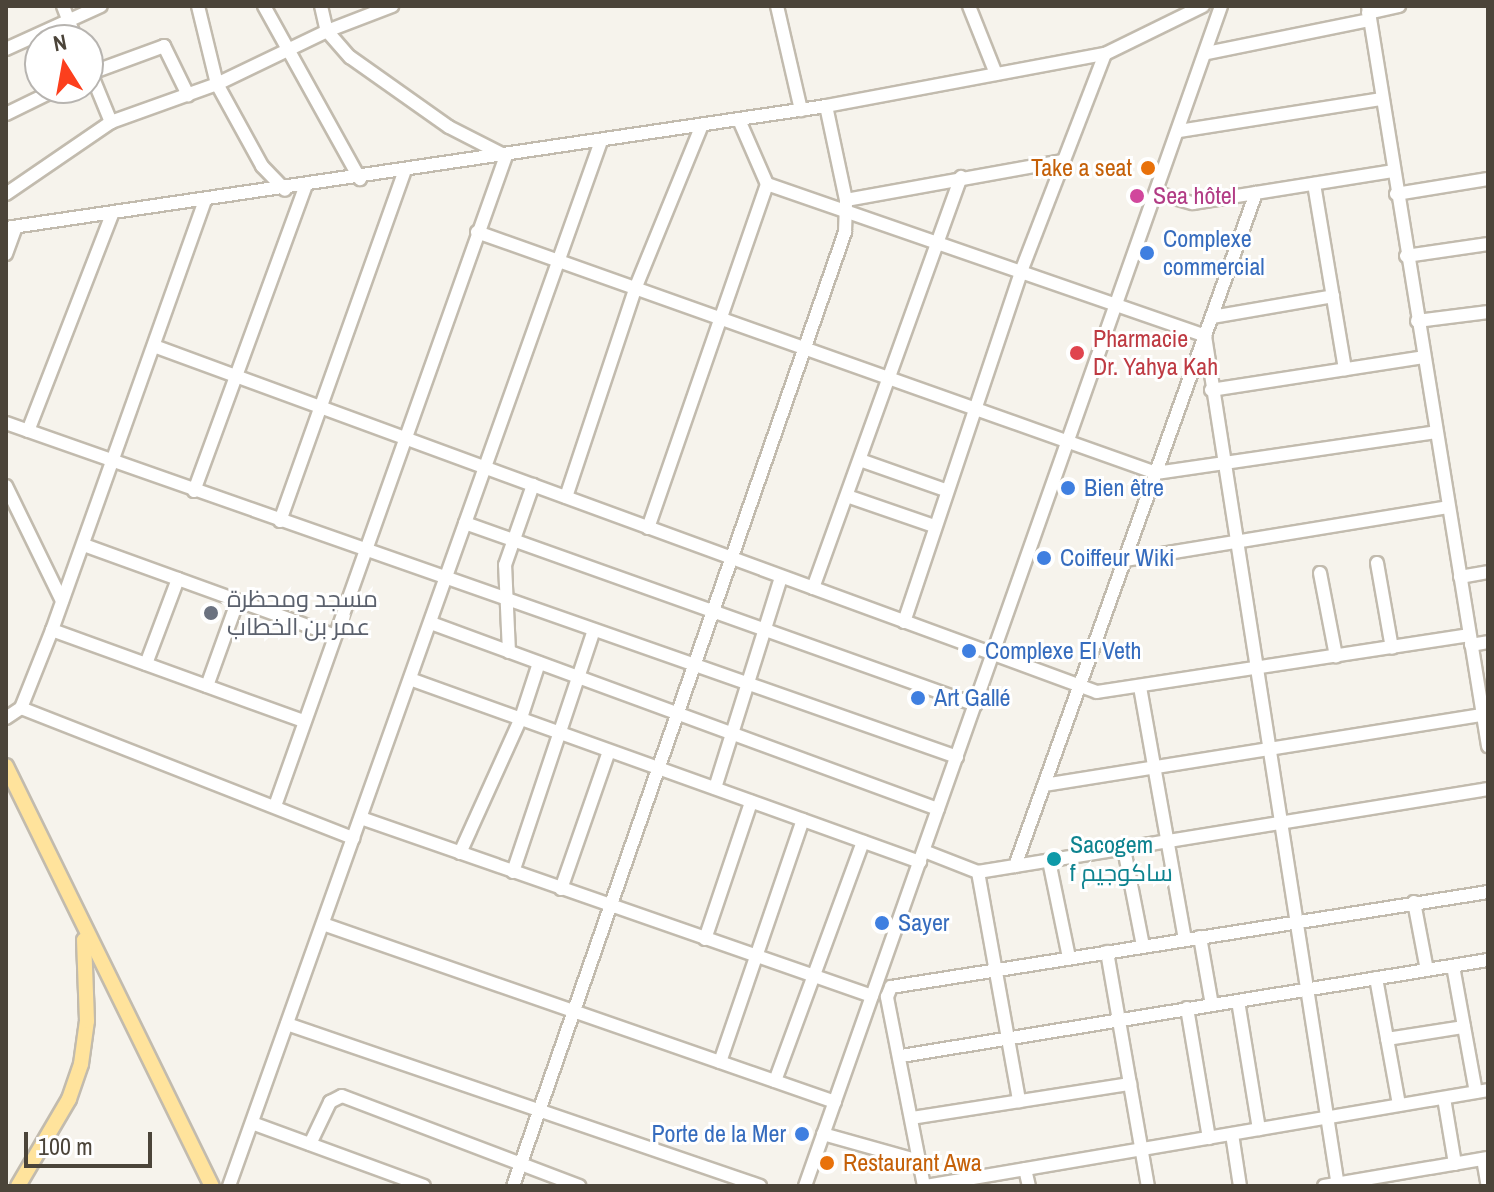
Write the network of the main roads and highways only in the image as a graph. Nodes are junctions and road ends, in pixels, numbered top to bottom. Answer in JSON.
{"nodes":[{"id":1,"x":6,"y":766,"type":"edge"},
{"id":2,"x":84,"y":931,"type":"junction"},
{"id":3,"x":18,"y":1186,"type":"edge"},
{"id":4,"x":212,"y":1186,"type":"edge"}],
"edges":[{"from":1,"to":2,"type":"main road"},
{"from":2,"to":3,"type":"main road"},
{"from":2,"to":4,"type":"main road"}]}
